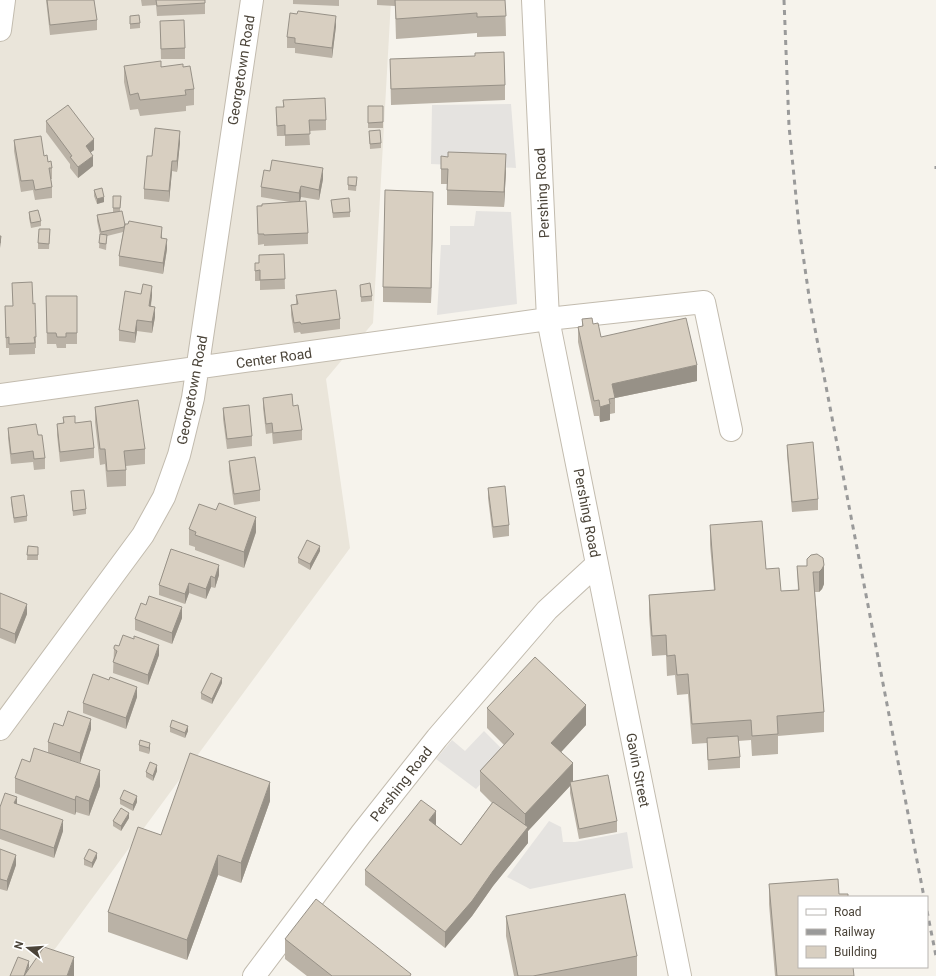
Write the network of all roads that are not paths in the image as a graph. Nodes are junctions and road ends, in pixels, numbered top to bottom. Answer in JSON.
{"nodes":[{"id":1,"x":4,"y":0,"type":"edge"},
{"id":2,"x":252,"y":0,"type":"edge"},
{"id":3,"x":533,"y":0,"type":"edge"},
{"id":4,"x":0,"y":30,"type":"edge"},
{"id":5,"x":548,"y":319,"type":"junction"},
{"id":6,"x":198,"y":368,"type":"junction"},
{"id":7,"x":0,"y":395,"type":"edge"},
{"id":8,"x":731,"y":430,"type":"dead end"},
{"id":9,"x":598,"y":564,"type":"junction"},
{"id":10,"x":0,"y":729,"type":"edge"},
{"id":11,"x":254,"y":976,"type":"edge"},
{"id":12,"x":680,"y":976,"type":"edge"}],
"edges":[{"from":1,"to":4,"type":"street"},
{"from":2,"to":6,"type":"street","name":"Georgetown Road"},
{"from":3,"to":5,"type":"street","name":"Pershing Road"},
{"from":5,"to":6,"type":"street","name":"Center Road"},
{"from":5,"to":8,"type":"street","name":"Center Road"},
{"from":5,"to":9,"type":"street","name":"Pershing Road"},
{"from":6,"to":7,"type":"street","name":"Center Road"},
{"from":6,"to":10,"type":"street","name":"Georgetown Road"},
{"from":9,"to":11,"type":"street","name":"Pershing Road"},
{"from":9,"to":12,"type":"street","name":"Gavin Street"}]}
